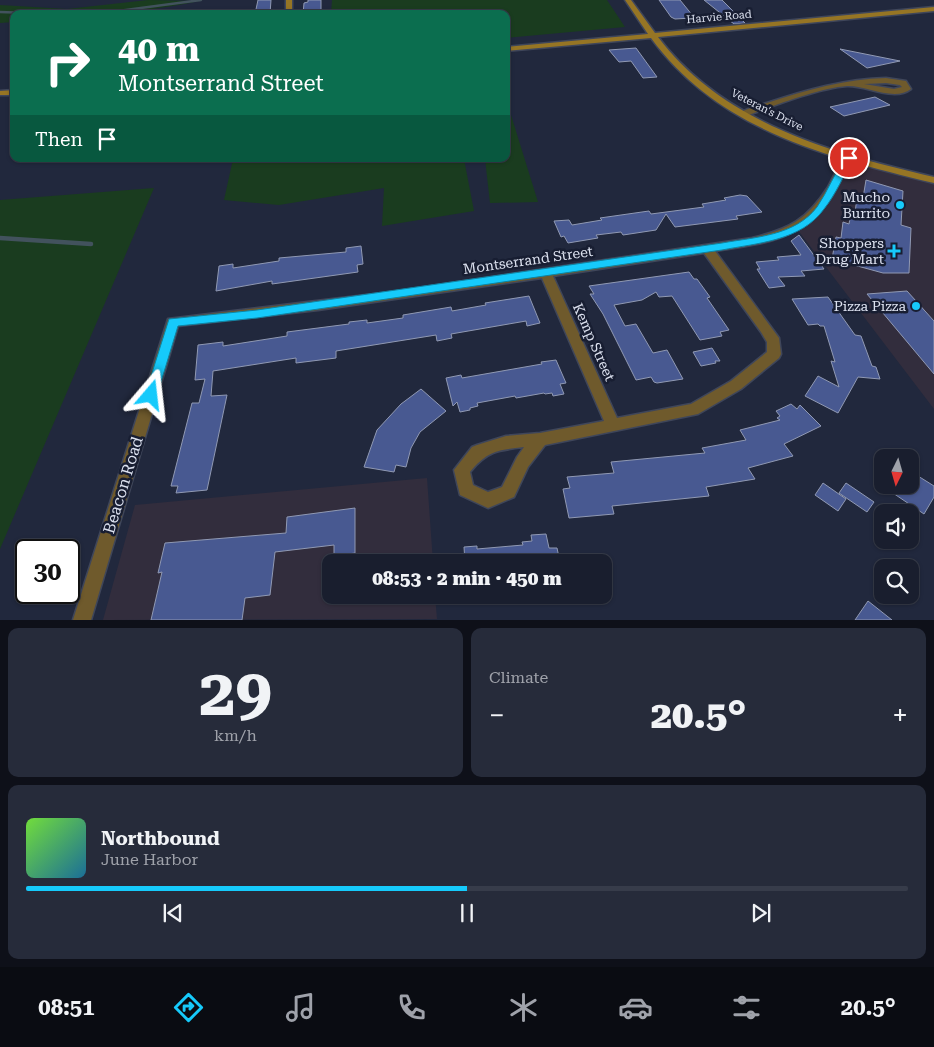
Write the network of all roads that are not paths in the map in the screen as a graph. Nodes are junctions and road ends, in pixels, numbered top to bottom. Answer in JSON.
{"nodes":[{"id":1,"x":628,"y":0,"type":"edge"},
{"id":2,"x":934,"y":9,"type":"edge"},
{"id":3,"x":654,"y":35,"type":"junction"},
{"id":4,"x":510,"y":49,"type":"edge"},
{"id":5,"x":849,"y":84,"type":"junction"},
{"id":6,"x":742,"y":114,"type":"junction"},
{"id":7,"x":849,"y":158,"type":"junction"},
{"id":8,"x":934,"y":180,"type":"edge"},
{"id":9,"x":707,"y":249,"type":"junction"},
{"id":10,"x":546,"y":273,"type":"junction"},
{"id":11,"x":173,"y":322,"type":"joint"},
{"id":12,"x":613,"y":424,"type":"junction"},
{"id":13,"x":540,"y":439,"type":"junction"},
{"id":14,"x":82,"y":620,"type":"edge"}],
"edges":[{"from":1,"to":3,"type":"street","name":"Veteran's Drive"},
{"from":2,"to":3,"type":"street","name":"Harvie Road"},
{"from":3,"to":4,"type":"street","name":"Harvie Road"},
{"from":3,"to":6,"type":"street","name":"Veteran's Drive"},
{"from":5,"to":5,"type":"street"},
{"from":5,"to":6,"type":"street"},
{"from":6,"to":7,"type":"street","name":"Veteran's Drive"},
{"from":7,"to":8,"type":"street","name":"Veteran's Drive"},
{"from":7,"to":9,"type":"street","name":"Montserrand Street"},
{"from":9,"to":10,"type":"street","name":"Montserrand Street"},
{"from":9,"to":12,"type":"street"},
{"from":10,"to":11,"type":"street","name":"Montserrand Street"},
{"from":10,"to":12,"type":"street","name":"Kemp Street"},
{"from":11,"to":14,"type":"street","name":"Beacon Road"},
{"from":12,"to":13,"type":"street"},
{"from":13,"to":13,"type":"street"}]}
